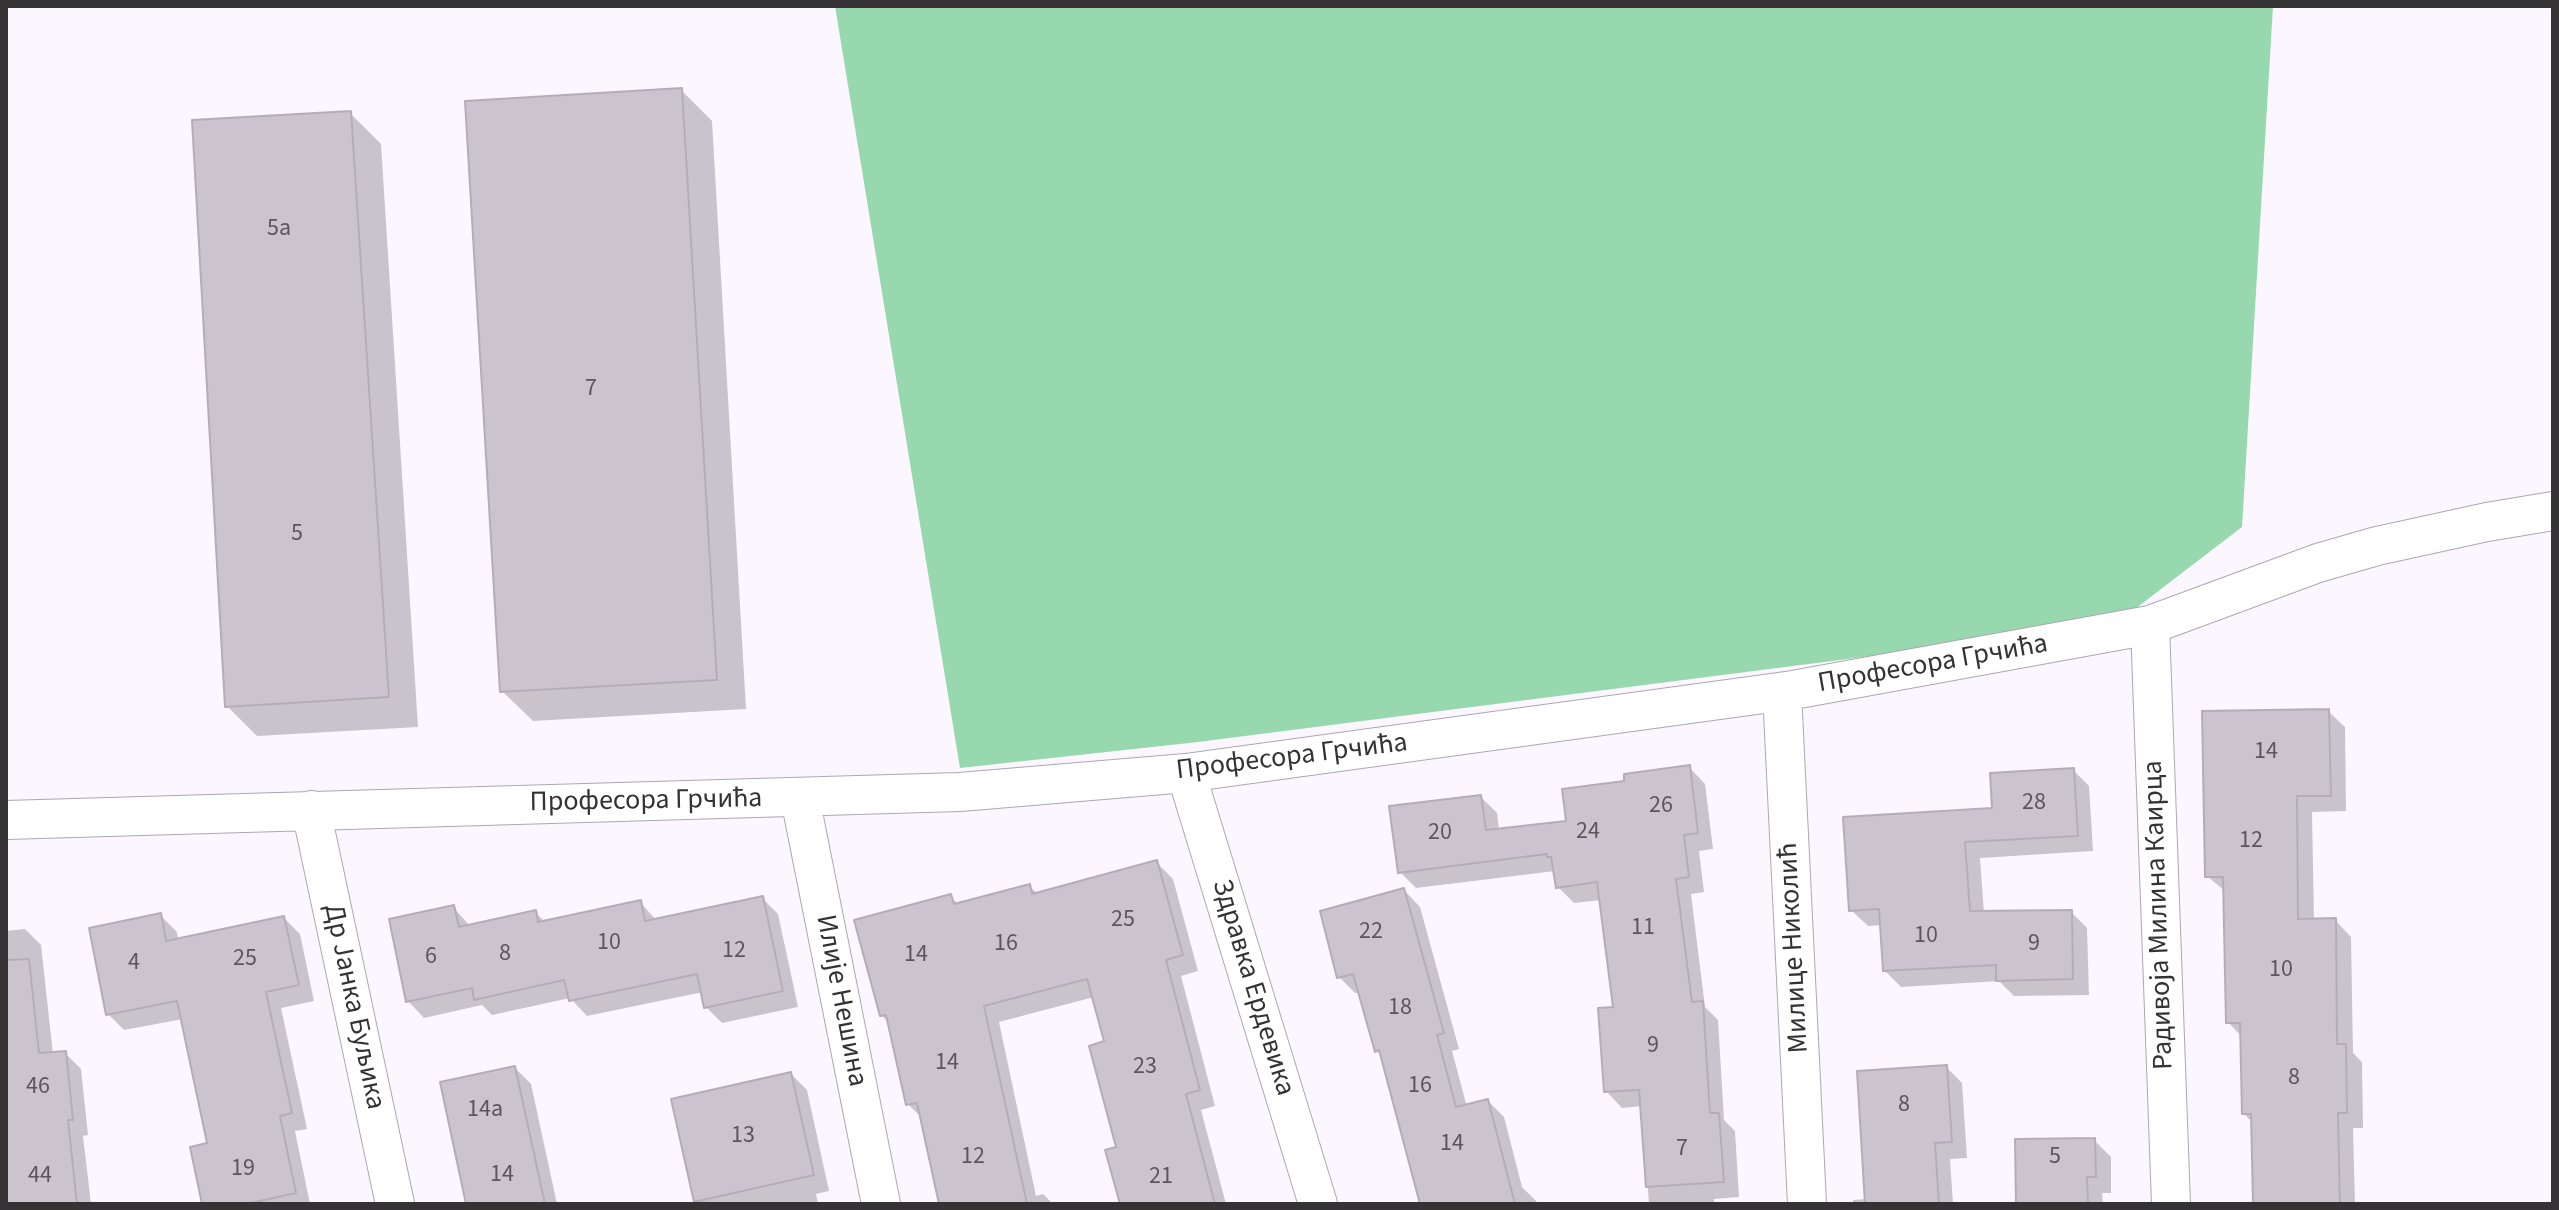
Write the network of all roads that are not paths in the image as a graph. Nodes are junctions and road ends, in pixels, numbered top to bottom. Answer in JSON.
{"nodes":[{"id":1,"x":2553,"y":511,"type":"edge"},
{"id":2,"x":2150,"y":625,"type":"junction"},
{"id":3,"x":1782,"y":692,"type":"junction"},
{"id":4,"x":1186,"y":773,"type":"junction"},
{"id":5,"x":800,"y":798,"type":"junction"},
{"id":6,"x":311,"y":810,"type":"junction"},
{"id":7,"x":6,"y":820,"type":"edge"},
{"id":8,"x":395,"y":1204,"type":"edge"},
{"id":9,"x":881,"y":1204,"type":"edge"},
{"id":10,"x":1318,"y":1204,"type":"edge"},
{"id":11,"x":1807,"y":1204,"type":"edge"},
{"id":12,"x":2171,"y":1204,"type":"edge"}],
"edges":[{"from":1,"to":2,"type":"street","name":"Професора Грчића"},
{"from":2,"to":3,"type":"street","name":"Професора Грчића"},
{"from":2,"to":12,"type":"street","name":"Радивоја Милина Каирца"},
{"from":3,"to":4,"type":"street","name":"Професора Грчића"},
{"from":3,"to":11,"type":"street","name":"Милице Николић"},
{"from":4,"to":5,"type":"street","name":"Професора Грчића"},
{"from":4,"to":10,"type":"street","name":"Здравка Ердевика"},
{"from":5,"to":6,"type":"street","name":"Професора Грчића"},
{"from":5,"to":9,"type":"street","name":"Илије Нешина"},
{"from":6,"to":7,"type":"street","name":"Професора Грчића"},
{"from":6,"to":8,"type":"street","name":"Др Јанка Буљика"}]}
